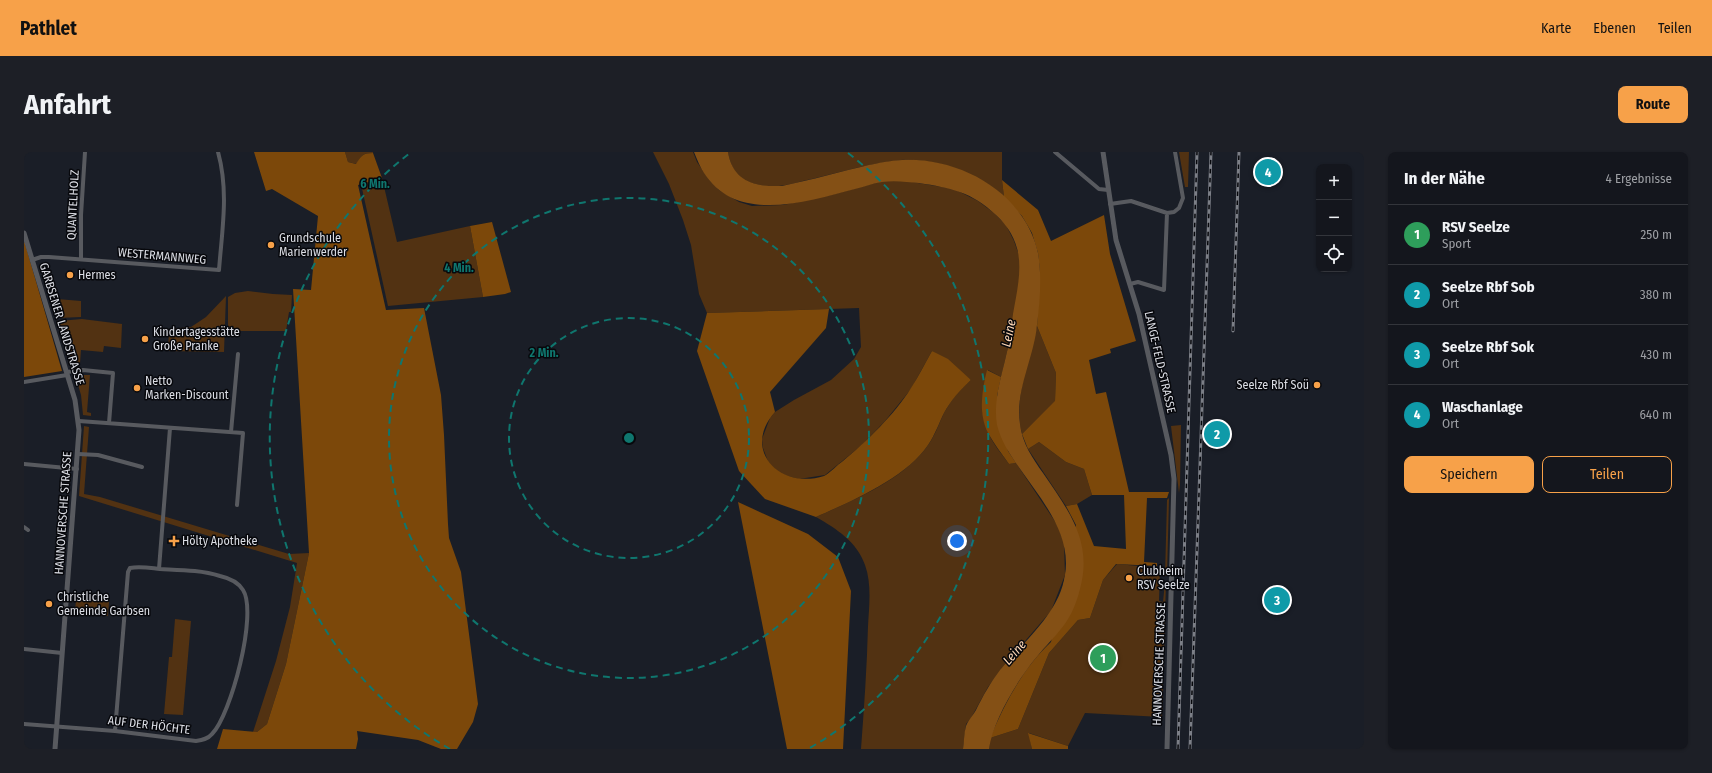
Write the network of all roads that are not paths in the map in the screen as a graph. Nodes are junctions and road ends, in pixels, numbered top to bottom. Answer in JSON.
{"nodes":[{"id":1,"x":85,"y":152,"type":"edge"},
{"id":2,"x":218,"y":152,"type":"edge"},
{"id":3,"x":1055,"y":152,"type":"edge"},
{"id":4,"x":1103,"y":152,"type":"edge"},
{"id":5,"x":1176,"y":152,"type":"edge"},
{"id":6,"x":1108,"y":190,"type":"junction"},
{"id":7,"x":1110,"y":204,"type":"junction"},
{"id":8,"x":1167,"y":213,"type":"junction"},
{"id":9,"x":24,"y":233,"type":"edge"},
{"id":10,"x":81,"y":259,"type":"junction"},
{"id":11,"x":32,"y":260,"type":"junction"},
{"id":12,"x":1130,"y":284,"type":"junction"},
{"id":13,"x":238,"y":354,"type":"dead end"},
{"id":14,"x":67,"y":374,"type":"junction"},
{"id":15,"x":24,"y":382,"type":"edge"},
{"id":16,"x":79,"y":421,"type":"junction"},
{"id":17,"x":108,"y":423,"type":"junction"},
{"id":18,"x":170,"y":428,"type":"junction"},
{"id":19,"x":231,"y":432,"type":"junction"},
{"id":20,"x":78,"y":454,"type":"junction"},
{"id":21,"x":24,"y":464,"type":"edge"},
{"id":22,"x":142,"y":468,"type":"dead end"},
{"id":23,"x":77,"y":469,"type":"junction"},
{"id":24,"x":236,"y":506,"type":"dead end"},
{"id":25,"x":159,"y":569,"type":"junction"},
{"id":26,"x":1172,"y":579,"type":"joint"},
{"id":27,"x":24,"y":650,"type":"edge"},
{"id":28,"x":62,"y":654,"type":"junction"},
{"id":29,"x":24,"y":724,"type":"edge"},
{"id":30,"x":56,"y":727,"type":"junction"},
{"id":31,"x":115,"y":731,"type":"junction"},
{"id":32,"x":55,"y":749,"type":"edge"},
{"id":33,"x":1166,"y":749,"type":"edge"}],
"edges":[{"from":1,"to":10,"type":"street","name":"QUANTELHOLZ"},
{"from":2,"to":10,"type":"street","name":"WESTERMANNWEG"},
{"from":3,"to":6,"type":"street"},
{"from":4,"to":6,"type":"street","name":"LANGE-FELD-STRASSE"},
{"from":5,"to":8,"type":"street"},
{"from":6,"to":7,"type":"street","name":"LANGE-FELD-STRASSE"},
{"from":7,"to":8,"type":"street"},
{"from":7,"to":12,"type":"street","name":"LANGE-FELD-STRASSE"},
{"from":8,"to":12,"type":"street"},
{"from":9,"to":11,"type":"street","name":"GARBSENER LANDSTRASSE"},
{"from":10,"to":11,"type":"street","name":"WESTERMANNWEG"},
{"from":11,"to":14,"type":"street","name":"GARBSENER LANDSTRASSE"},
{"from":12,"to":26,"type":"street","name":"LANGE-FELD-STRASSE"},
{"from":13,"to":19,"type":"street"},
{"from":14,"to":15,"type":"street"},
{"from":14,"to":16,"type":"street","name":"GARBSENER LANDSTRASSE"},
{"from":14,"to":17,"type":"street"},
{"from":16,"to":17,"type":"street"},
{"from":16,"to":20,"type":"street","name":"HANNOVERSCHE STRASSE"},
{"from":17,"to":18,"type":"street"},
{"from":18,"to":19,"type":"street"},
{"from":18,"to":25,"type":"street"},
{"from":19,"to":24,"type":"street"},
{"from":20,"to":22,"type":"street"},
{"from":20,"to":23,"type":"street","name":"HANNOVERSCHE STRASSE"},
{"from":21,"to":23,"type":"street"},
{"from":23,"to":28,"type":"street","name":"HANNOVERSCHE STRASSE"},
{"from":25,"to":31,"type":"street","name":"AUF DER HÖCHTE"},
{"from":25,"to":31,"type":"street","name":"AUF DER HÖCHTE"},
{"from":26,"to":33,"type":"street","name":"HANNOVERSCHE STRASSE"},
{"from":27,"to":28,"type":"street"},
{"from":28,"to":30,"type":"street","name":"HANNOVERSCHE STRASSE"},
{"from":29,"to":30,"type":"street","name":"AUF DER HÖCHTE"},
{"from":30,"to":31,"type":"street","name":"AUF DER HÖCHTE"},
{"from":30,"to":32,"type":"street","name":"HANNOVERSCHE STRASSE"}]}
